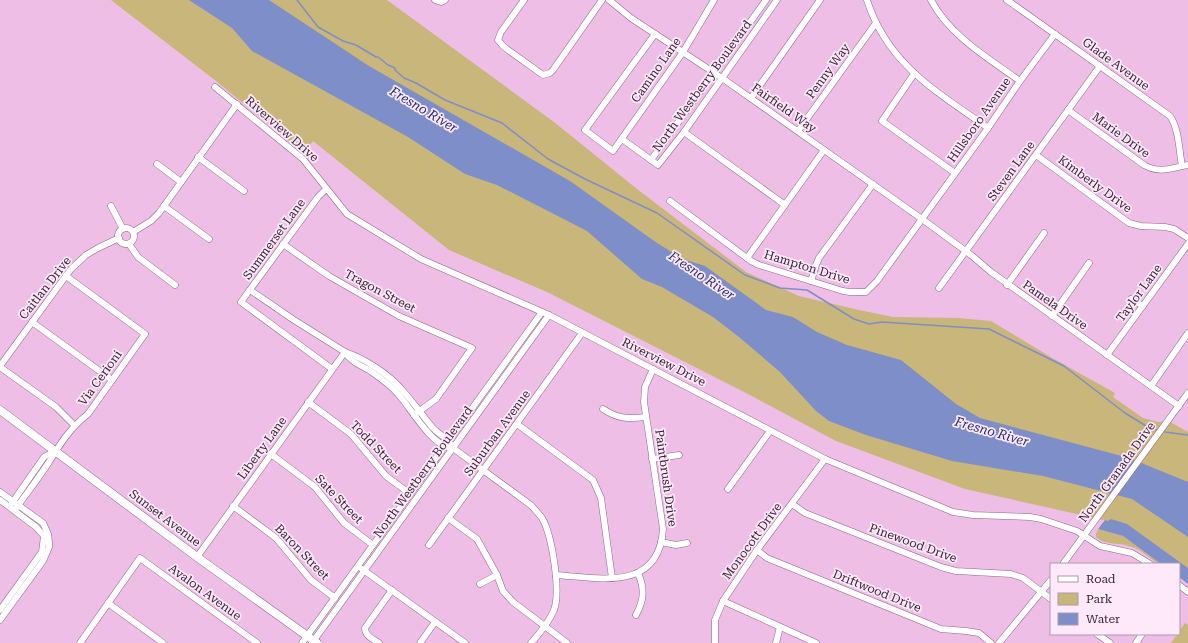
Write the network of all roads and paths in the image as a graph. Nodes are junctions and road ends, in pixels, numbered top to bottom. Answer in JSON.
{"nodes":[{"id":1,"x":435,"y":0,"type":"edge"},
{"id":2,"x":445,"y":0,"type":"edge"},
{"id":3,"x":524,"y":0,"type":"edge"},
{"id":4,"x":602,"y":0,"type":"edge"},
{"id":5,"x":609,"y":0,"type":"edge"},
{"id":6,"x":714,"y":0,"type":"edge"},
{"id":7,"x":766,"y":0,"type":"edge"},
{"id":8,"x":777,"y":0,"type":"edge"},
{"id":9,"x":820,"y":0,"type":"edge"},
{"id":10,"x":867,"y":0,"type":"edge"},
{"id":11,"x":931,"y":0,"type":"edge"},
{"id":12,"x":1007,"y":0,"type":"edge"},
{"id":13,"x":876,"y":23,"type":"junction"},
{"id":14,"x":655,"y":34,"type":"junction"},
{"id":15,"x":1055,"y":34,"type":"junction"},
{"id":16,"x":683,"y":52,"type":"junction"},
{"id":17,"x":1100,"y":66,"type":"junction"},
{"id":18,"x":715,"y":73,"type":"junction"},
{"id":19,"x":914,"y":74,"type":"junction"},
{"id":20,"x":722,"y":78,"type":"junction"},
{"id":21,"x":1020,"y":81,"type":"junction"},
{"id":22,"x":215,"y":87,"type":"dead end"},
{"id":23,"x":751,"y":98,"type":"junction"},
{"id":24,"x":237,"y":104,"type":"junction"},
{"id":25,"x":1068,"y":110,"type":"junction"},
{"id":26,"x":988,"y":128,"type":"junction"},
{"id":27,"x":798,"y":131,"type":"junction"},
{"id":28,"x":684,"y":132,"type":"junction"},
{"id":29,"x":622,"y":139,"type":"junction"},
{"id":30,"x":824,"y":150,"type":"junction"},
{"id":31,"x":1036,"y":155,"type":"junction"},
{"id":32,"x":198,"y":157,"type":"junction"},
{"id":33,"x":651,"y":160,"type":"junction"},
{"id":34,"x":157,"y":164,"type":"dead end"},
{"id":35,"x":1185,"y":166,"type":"edge"},
{"id":36,"x":956,"y":173,"type":"junction"},
{"id":37,"x":181,"y":182,"type":"junction"},
{"id":38,"x":873,"y":184,"type":"junction"},
{"id":39,"x":326,"y":189,"type":"junction"},
{"id":40,"x":244,"y":191,"type":"dead end"},
{"id":41,"x":670,"y":201,"type":"dead end"},
{"id":42,"x":785,"y":205,"type":"junction"},
{"id":43,"x":111,"y":206,"type":"dead end"},
{"id":44,"x":164,"y":206,"type":"junction"},
{"id":45,"x":922,"y":219,"type":"junction"},
{"id":46,"x":123,"y":229,"type":"junction"},
{"id":47,"x":133,"y":232,"type":"junction"},
{"id":48,"x":1044,"y":233,"type":"dead end"},
{"id":49,"x":119,"y":238,"type":"junction"},
{"id":50,"x":1188,"y":238,"type":"edge"},
{"id":51,"x":209,"y":239,"type":"dead end"},
{"id":52,"x":129,"y":244,"type":"junction"},
{"id":53,"x":283,"y":244,"type":"junction"},
{"id":54,"x":1188,"y":244,"type":"edge"},
{"id":55,"x":966,"y":251,"type":"junction"},
{"id":56,"x":747,"y":258,"type":"junction"},
{"id":57,"x":1089,"y":263,"type":"dead end"},
{"id":58,"x":66,"y":276,"type":"junction"},
{"id":59,"x":811,"y":281,"type":"junction"},
{"id":60,"x":1007,"y":284,"type":"junction"},
{"id":61,"x":175,"y":285,"type":"dead end"},
{"id":62,"x":939,"y":288,"type":"dead end"},
{"id":63,"x":250,"y":290,"type":"junction"},
{"id":64,"x":1131,"y":299,"type":"dead end"},
{"id":65,"x":1143,"y":306,"type":"junction"},
{"id":66,"x":542,"y":312,"type":"junction"},
{"id":67,"x":549,"y":315,"type":"junction"},
{"id":68,"x":1052,"y":316,"type":"junction"},
{"id":69,"x":32,"y":322,"type":"junction"},
{"id":70,"x":582,"y":333,"type":"junction"},
{"id":71,"x":1188,"y":333,"type":"edge"},
{"id":72,"x":345,"y":352,"type":"junction"},
{"id":73,"x":1107,"y":355,"type":"junction"},
{"id":74,"x":0,"y":367,"type":"edge"},
{"id":75,"x":332,"y":369,"type":"junction"},
{"id":76,"x":653,"y":369,"type":"junction"},
{"id":77,"x":112,"y":380,"type":"junction"},
{"id":78,"x":1150,"y":386,"type":"junction"},
{"id":79,"x":1188,"y":393,"type":"edge"},
{"id":80,"x":308,"y":402,"type":"junction"},
{"id":81,"x":1179,"y":406,"type":"junction"},
{"id":82,"x":603,"y":409,"type":"dead end"},
{"id":83,"x":0,"y":410,"type":"edge"},
{"id":84,"x":416,"y":413,"type":"junction"},
{"id":85,"x":646,"y":417,"type":"junction"},
{"id":86,"x":517,"y":424,"type":"junction"},
{"id":87,"x":74,"y":425,"type":"junction"},
{"id":88,"x":770,"y":431,"type":"junction"},
{"id":89,"x":449,"y":440,"type":"junction"},
{"id":90,"x":444,"y":446,"type":"junction"},
{"id":91,"x":453,"y":448,"type":"junction"},
{"id":92,"x":55,"y":451,"type":"junction"},
{"id":93,"x":271,"y":454,"type":"junction"},
{"id":94,"x":679,"y":455,"type":"dead end"},
{"id":95,"x":652,"y":459,"type":"junction"},
{"id":96,"x":825,"y":459,"type":"junction"},
{"id":97,"x":483,"y":470,"type":"junction"},
{"id":98,"x":728,"y":489,"type":"dead end"},
{"id":99,"x":0,"y":492,"type":"edge"},
{"id":100,"x":410,"y":493,"type":"junction"},
{"id":101,"x":0,"y":500,"type":"edge"},
{"id":102,"x":792,"y":504,"type":"junction"},
{"id":103,"x":14,"y":506,"type":"junction"},
{"id":104,"x":233,"y":506,"type":"junction"},
{"id":105,"x":448,"y":518,"type":"junction"},
{"id":106,"x":1084,"y":536,"type":"junction"},
{"id":107,"x":662,"y":542,"type":"junction"},
{"id":108,"x":687,"y":543,"type":"dead end"},
{"id":109,"x":373,"y":545,"type":"junction"},
{"id":110,"x":428,"y":545,"type":"dead end"},
{"id":111,"x":757,"y":550,"type":"junction"},
{"id":112,"x":197,"y":557,"type":"junction"},
{"id":113,"x":1064,"y":563,"type":"edge"},
{"id":114,"x":1148,"y":563,"type":"edge"},
{"id":115,"x":358,"y":566,"type":"junction"},
{"id":116,"x":365,"y":571,"type":"junction"},
{"id":117,"x":638,"y":573,"type":"junction"},
{"id":118,"x":497,"y":575,"type":"junction"},
{"id":119,"x":556,"y":575,"type":"junction"},
{"id":120,"x":612,"y":578,"type":"junction"},
{"id":121,"x":1050,"y":581,"type":"edge"},
{"id":122,"x":480,"y":584,"type":"dead end"},
{"id":123,"x":1180,"y":586,"type":"edge"},
{"id":124,"x":392,"y":590,"type":"junction"},
{"id":125,"x":1042,"y":592,"type":"junction"},
{"id":126,"x":1188,"y":592,"type":"edge"},
{"id":127,"x":335,"y":598,"type":"junction"},
{"id":128,"x":1050,"y":598,"type":"edge"},
{"id":129,"x":723,"y":601,"type":"junction"},
{"id":130,"x":108,"y":603,"type":"junction"},
{"id":131,"x":0,"y":610,"type":"edge"},
{"id":132,"x":636,"y":615,"type":"dead end"},
{"id":133,"x":0,"y":620,"type":"edge"},
{"id":134,"x":435,"y":622,"type":"junction"},
{"id":135,"x":545,"y":627,"type":"junction"},
{"id":136,"x":780,"y":627,"type":"junction"},
{"id":137,"x":1098,"y":635,"type":"edge"},
{"id":138,"x":310,"y":641,"type":"edge"},
{"id":139,"x":80,"y":643,"type":"edge"},
{"id":140,"x":163,"y":643,"type":"edge"},
{"id":141,"x":257,"y":643,"type":"edge"},
{"id":142,"x":379,"y":643,"type":"edge"},
{"id":143,"x":420,"y":643,"type":"edge"},
{"id":144,"x":465,"y":643,"type":"edge"},
{"id":145,"x":531,"y":643,"type":"edge"},
{"id":146,"x":567,"y":643,"type":"edge"},
{"id":147,"x":715,"y":643,"type":"edge"},
{"id":148,"x":776,"y":643,"type":"edge"},
{"id":149,"x":816,"y":643,"type":"edge"},
{"id":150,"x":991,"y":643,"type":"edge"},
{"id":151,"x":999,"y":643,"type":"edge"},
{"id":152,"x":1110,"y":643,"type":"edge"}],
"edges":[{"from":1,"to":2,"type":"street"},
{"from":3,"to":4,"type":"street"},
{"from":5,"to":14,"type":"street","name":"Fairfield Way"},
{"from":6,"to":16,"type":"street","name":"Camino Lane"},
{"from":7,"to":18,"type":"street","name":"North Westberry Boulevard"},
{"from":8,"to":20,"type":"street","name":"North Westberry Boulevard"},
{"from":9,"to":23,"type":"street"},
{"from":10,"to":13,"type":"street"},
{"from":11,"to":21,"type":"street"},
{"from":12,"to":15,"type":"street","name":"Glade Avenue"},
{"from":13,"to":19,"type":"street"},
{"from":13,"to":27,"type":"street","name":"Penny Way"},
{"from":14,"to":16,"type":"street","name":"Fairfield Way"},
{"from":14,"to":29,"type":"street","name":"Camino Lane"},
{"from":15,"to":17,"type":"street","name":"Glade Avenue"},
{"from":15,"to":21,"type":"street","name":"Hillsboro Avenue"},
{"from":16,"to":18,"type":"street","name":"Fairfield Way"},
{"from":16,"to":29,"type":"street","name":"Camino Lane"},
{"from":17,"to":25,"type":"street","name":"Steven Lane"},
{"from":17,"to":35,"type":"street","name":"Glade Avenue"},
{"from":18,"to":20,"type":"street","name":"Fairfield Way"},
{"from":18,"to":33,"type":"street","name":"North Westberry Boulevard"},
{"from":19,"to":26,"type":"street"},
{"from":19,"to":36,"type":"street"},
{"from":20,"to":23,"type":"street","name":"Fairfield Way"},
{"from":20,"to":28,"type":"street","name":"North Westberry Boulevard"},
{"from":21,"to":26,"type":"street","name":"Hillsboro Avenue"},
{"from":22,"to":24,"type":"street","name":"Riverview Drive"},
{"from":23,"to":27,"type":"street","name":"Fairfield Way"},
{"from":24,"to":32,"type":"street"},
{"from":24,"to":39,"type":"street","name":"Riverview Drive"},
{"from":25,"to":31,"type":"street","name":"Steven Lane"},
{"from":25,"to":35,"type":"street","name":"Marie Drive"},
{"from":26,"to":36,"type":"street","name":"Hillsboro Avenue"},
{"from":27,"to":30,"type":"street","name":"Fairfield Way"},
{"from":28,"to":33,"type":"street","name":"North Westberry Boulevard"},
{"from":28,"to":42,"type":"street"},
{"from":29,"to":33,"type":"street"},
{"from":30,"to":38,"type":"street","name":"Fairfield Way"},
{"from":30,"to":42,"type":"street"},
{"from":31,"to":50,"type":"street","name":"Kimberly Drive"},
{"from":31,"to":55,"type":"street","name":"Steven Lane"},
{"from":32,"to":37,"type":"street"},
{"from":32,"to":40,"type":"street"},
{"from":34,"to":37,"type":"street"},
{"from":36,"to":45,"type":"street","name":"Hillsboro Avenue"},
{"from":37,"to":44,"type":"street"},
{"from":38,"to":45,"type":"street","name":"Fairfield Way"},
{"from":38,"to":59,"type":"street"},
{"from":39,"to":53,"type":"street","name":"Summerset Lane"},
{"from":39,"to":66,"type":"street","name":"Riverview Drive"},
{"from":41,"to":56,"type":"street","name":"Hampton Drive"},
{"from":42,"to":56,"type":"street"},
{"from":43,"to":46,"type":"street"},
{"from":44,"to":47,"type":"street"},
{"from":44,"to":51,"type":"street"},
{"from":45,"to":55,"type":"street","name":"Pamela Drive"},
{"from":45,"to":59,"type":"street","name":"Hampton Drive"},
{"from":46,"to":47,"type":"street"},
{"from":46,"to":49,"type":"street"},
{"from":47,"to":52,"type":"street"},
{"from":48,"to":60,"type":"street"},
{"from":49,"to":52,"type":"street"},
{"from":49,"to":58,"type":"street","name":"Caitlan Drive"},
{"from":52,"to":61,"type":"street"},
{"from":53,"to":63,"type":"street","name":"Summerset Lane"},
{"from":53,"to":84,"type":"street","name":"Tragon Street"},
{"from":54,"to":65,"type":"street","name":"Taylor Lane"},
{"from":55,"to":60,"type":"street","name":"Pamela Drive"},
{"from":55,"to":62,"type":"street","name":"Steven Lane"},
{"from":56,"to":59,"type":"street","name":"Hampton Drive"},
{"from":57,"to":68,"type":"street"},
{"from":58,"to":69,"type":"street","name":"Caitlan Drive"},
{"from":58,"to":77,"type":"street","name":"Via Cerioni"},
{"from":60,"to":68,"type":"street","name":"Pamela Drive"},
{"from":63,"to":72,"type":"street"},
{"from":63,"to":75,"type":"street","name":"Summerset Lane"},
{"from":64,"to":65,"type":"street"},
{"from":65,"to":73,"type":"street","name":"Taylor Lane"},
{"from":66,"to":67,"type":"street","name":"Riverview Drive"},
{"from":66,"to":89,"type":"street","name":"North Westberry Boulevard"},
{"from":67,"to":70,"type":"street","name":"Riverview Drive"},
{"from":67,"to":91,"type":"street","name":"North Westberry Boulevard"},
{"from":68,"to":73,"type":"street","name":"Pamela Drive"},
{"from":69,"to":74,"type":"street","name":"Caitlan Drive"},
{"from":69,"to":77,"type":"street"},
{"from":70,"to":76,"type":"street","name":"Riverview Drive"},
{"from":70,"to":86,"type":"street","name":"Suburban Avenue"},
{"from":71,"to":78,"type":"street"},
{"from":72,"to":75,"type":"street","name":"Liberty Lane"},
{"from":72,"to":84,"type":"street"},
{"from":73,"to":78,"type":"street","name":"Pamela Drive"},
{"from":74,"to":87,"type":"street"},
{"from":75,"to":80,"type":"street","name":"Liberty Lane"},
{"from":76,"to":85,"type":"street","name":"Paintbrush Drive"},
{"from":76,"to":88,"type":"street","name":"Riverview Drive"},
{"from":77,"to":87,"type":"street","name":"Via Cerioni"},
{"from":78,"to":81,"type":"street","name":"Pamela Drive"},
{"from":79,"to":81,"type":"street","name":"North Granada Drive"},
{"from":80,"to":93,"type":"street","name":"Liberty Lane"},
{"from":80,"to":100,"type":"street","name":"Todd Street"},
{"from":81,"to":106,"type":"street","name":"North Granada Drive"},
{"from":82,"to":85,"type":"street"},
{"from":83,"to":92,"type":"main road","name":"Sunset Avenue"},
{"from":84,"to":89,"type":"street"},
{"from":84,"to":90,"type":"street"},
{"from":85,"to":95,"type":"street","name":"Paintbrush Drive"},
{"from":86,"to":97,"type":"street","name":"Suburban Avenue"},
{"from":86,"to":120,"type":"street"},
{"from":87,"to":92,"type":"street","name":"Via Cerioni"},
{"from":88,"to":96,"type":"street","name":"Riverview Drive"},
{"from":88,"to":98,"type":"street"},
{"from":89,"to":90,"type":"street","name":"North Westberry Boulevard"},
{"from":89,"to":91,"type":"street"},
{"from":90,"to":91,"type":"street"},
{"from":90,"to":100,"type":"street","name":"North Westberry Boulevard"},
{"from":91,"to":97,"type":"street"},
{"from":91,"to":116,"type":"street","name":"North Westberry Boulevard"},
{"from":92,"to":103,"type":"street","name":"Via Cerioni"},
{"from":92,"to":112,"type":"main road","name":"Sunset Avenue"},
{"from":93,"to":104,"type":"street","name":"Liberty Lane"},
{"from":93,"to":109,"type":"street","name":"Sate Street"},
{"from":94,"to":95,"type":"street"},
{"from":95,"to":107,"type":"street","name":"Paintbrush Drive"},
{"from":96,"to":102,"type":"street","name":"Monocott Drive"},
{"from":96,"to":106,"type":"street","name":"Riverview Drive"},
{"from":97,"to":105,"type":"street","name":"Suburban Avenue"},
{"from":97,"to":119,"type":"street"},
{"from":99,"to":103,"type":"street"},
{"from":100,"to":109,"type":"street","name":"North Westberry Boulevard"},
{"from":101,"to":103,"type":"street"},
{"from":102,"to":111,"type":"street","name":"Monocott Drive"},
{"from":102,"to":125,"type":"street","name":"Pinewood Drive"},
{"from":103,"to":131,"type":"street"},
{"from":103,"to":133,"type":"street"},
{"from":104,"to":112,"type":"street","name":"Liberty Lane"},
{"from":104,"to":127,"type":"street","name":"Baron Street"},
{"from":105,"to":110,"type":"street","name":"Suburban Avenue"},
{"from":105,"to":118,"type":"street"},
{"from":106,"to":113,"type":"street","name":"North Granada Drive"},
{"from":106,"to":114,"type":"street","name":"Riverview Drive"},
{"from":107,"to":108,"type":"street"},
{"from":107,"to":117,"type":"street","name":"Paintbrush Drive"},
{"from":109,"to":115,"type":"street","name":"North Westberry Boulevard"},
{"from":111,"to":129,"type":"street","name":"Monocott Drive"},
{"from":111,"to":150,"type":"street","name":"Driftwood Drive"},
{"from":112,"to":138,"type":"main road","name":"Sunset Avenue"},
{"from":115,"to":116,"type":"street"},
{"from":115,"to":127,"type":"street","name":"North Westberry Boulevard"},
{"from":116,"to":124,"type":"street"},
{"from":116,"to":138,"type":"street","name":"North Westberry Boulevard"},
{"from":117,"to":120,"type":"street","name":"Paintbrush Drive"},
{"from":117,"to":132,"type":"street"},
{"from":118,"to":122,"type":"street"},
{"from":118,"to":135,"type":"street"},
{"from":119,"to":120,"type":"street","name":"Paintbrush Drive"},
{"from":119,"to":135,"type":"street"},
{"from":121,"to":125,"type":"street"},
{"from":123,"to":126,"type":"street"},
{"from":124,"to":134,"type":"street"},
{"from":124,"to":142,"type":"street"},
{"from":125,"to":128,"type":"street","name":"Pinewood Drive"},
{"from":125,"to":151,"type":"street"},
{"from":127,"to":138,"type":"street","name":"North Westberry Boulevard"},
{"from":129,"to":136,"type":"street"},
{"from":129,"to":147,"type":"street","name":"Monocott Drive"},
{"from":130,"to":139,"type":"street"},
{"from":130,"to":140,"type":"street"},
{"from":130,"to":141,"type":"street","name":"Avalon Avenue"},
{"from":134,"to":143,"type":"street"},
{"from":134,"to":144,"type":"street"},
{"from":135,"to":145,"type":"street"},
{"from":135,"to":146,"type":"street"},
{"from":136,"to":148,"type":"street"},
{"from":136,"to":149,"type":"street"},
{"from":137,"to":152,"type":"street"}]}
